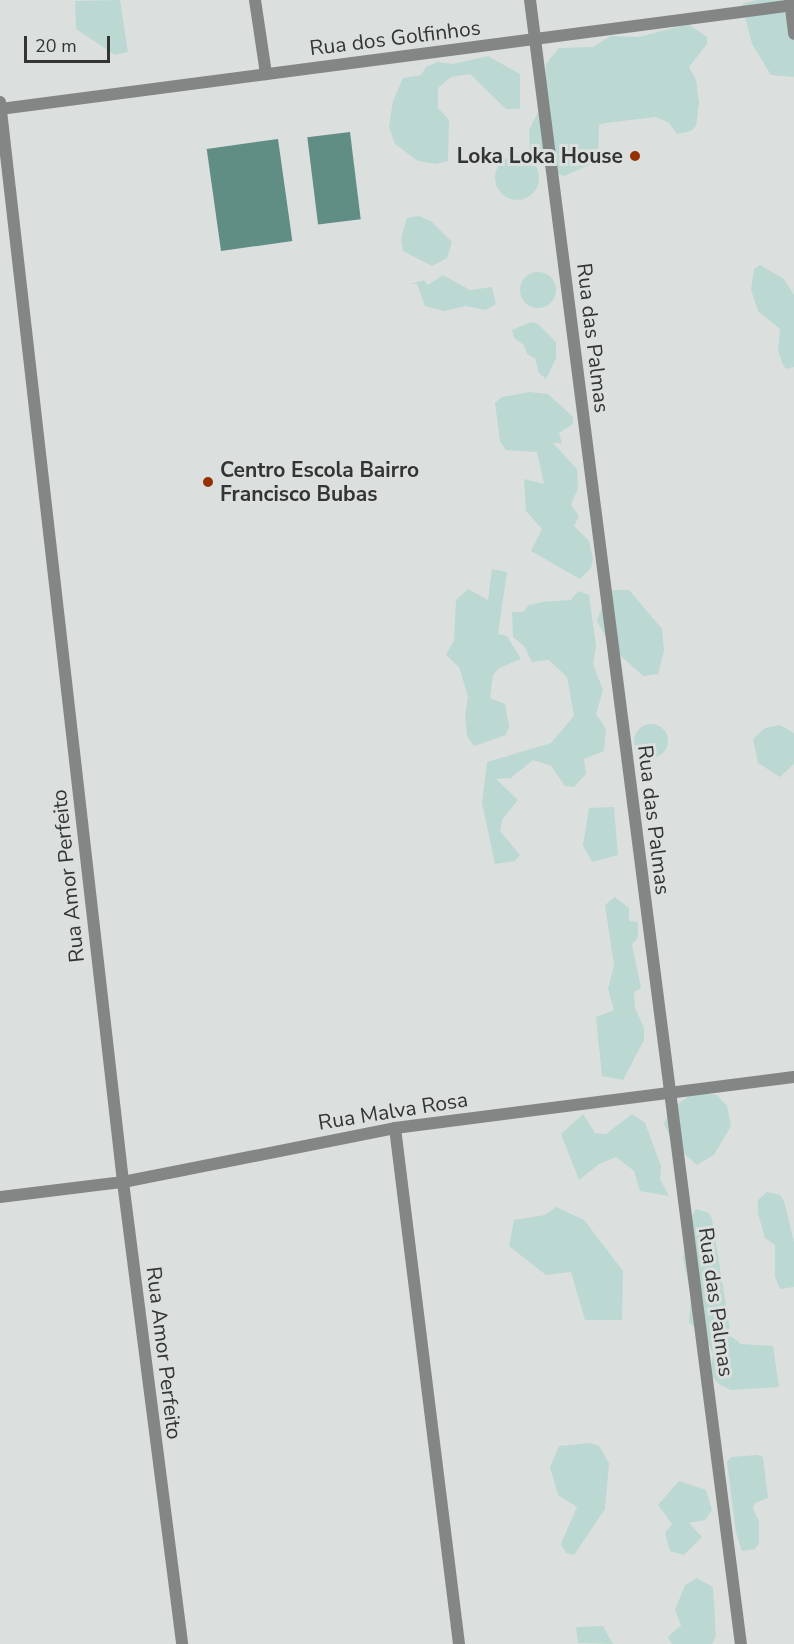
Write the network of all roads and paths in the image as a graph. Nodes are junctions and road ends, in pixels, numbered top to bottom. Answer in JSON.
{"nodes":[{"id":1,"x":255,"y":0,"type":"edge"},
{"id":2,"x":530,"y":0,"type":"edge"},
{"id":3,"x":791,"y":3,"type":"edge"},
{"id":4,"x":794,"y":34,"type":"edge"},
{"id":5,"x":535,"y":39,"type":"junction"},
{"id":6,"x":266,"y":74,"type":"junction"},
{"id":7,"x":0,"y":106,"type":"edge"},
{"id":8,"x":794,"y":1077,"type":"edge"},
{"id":9,"x":669,"y":1093,"type":"junction"},
{"id":10,"x":395,"y":1128,"type":"junction"},
{"id":11,"x":123,"y":1182,"type":"junction"},
{"id":12,"x":0,"y":1197,"type":"edge"},
{"id":13,"x":182,"y":1644,"type":"edge"},
{"id":14,"x":459,"y":1644,"type":"edge"},
{"id":15,"x":741,"y":1644,"type":"edge"}],
"edges":[{"from":1,"to":6,"type":"street"},
{"from":2,"to":5,"type":"street","name":"Rua das Palmas"},
{"from":3,"to":4,"type":"street"},
{"from":3,"to":5,"type":"street","name":"Rua dos Golfinhos"},
{"from":5,"to":6,"type":"street","name":"Rua dos Golfinhos"},
{"from":5,"to":9,"type":"street","name":"Rua das Palmas"},
{"from":6,"to":7,"type":"street","name":"Rua dos Golfinhos"},
{"from":7,"to":11,"type":"street","name":"Rua Amor Perfeito"},
{"from":8,"to":9,"type":"street","name":"Rua Malva Rosa"},
{"from":9,"to":10,"type":"street","name":"Rua Malva Rosa"},
{"from":9,"to":15,"type":"street","name":"Rua das Palmas"},
{"from":10,"to":11,"type":"street","name":"Rua Malva Rosa"},
{"from":10,"to":14,"type":"street"},
{"from":11,"to":12,"type":"street","name":"Rua Malva Rosa"},
{"from":11,"to":13,"type":"street","name":"Rua Amor Perfeito"}]}
